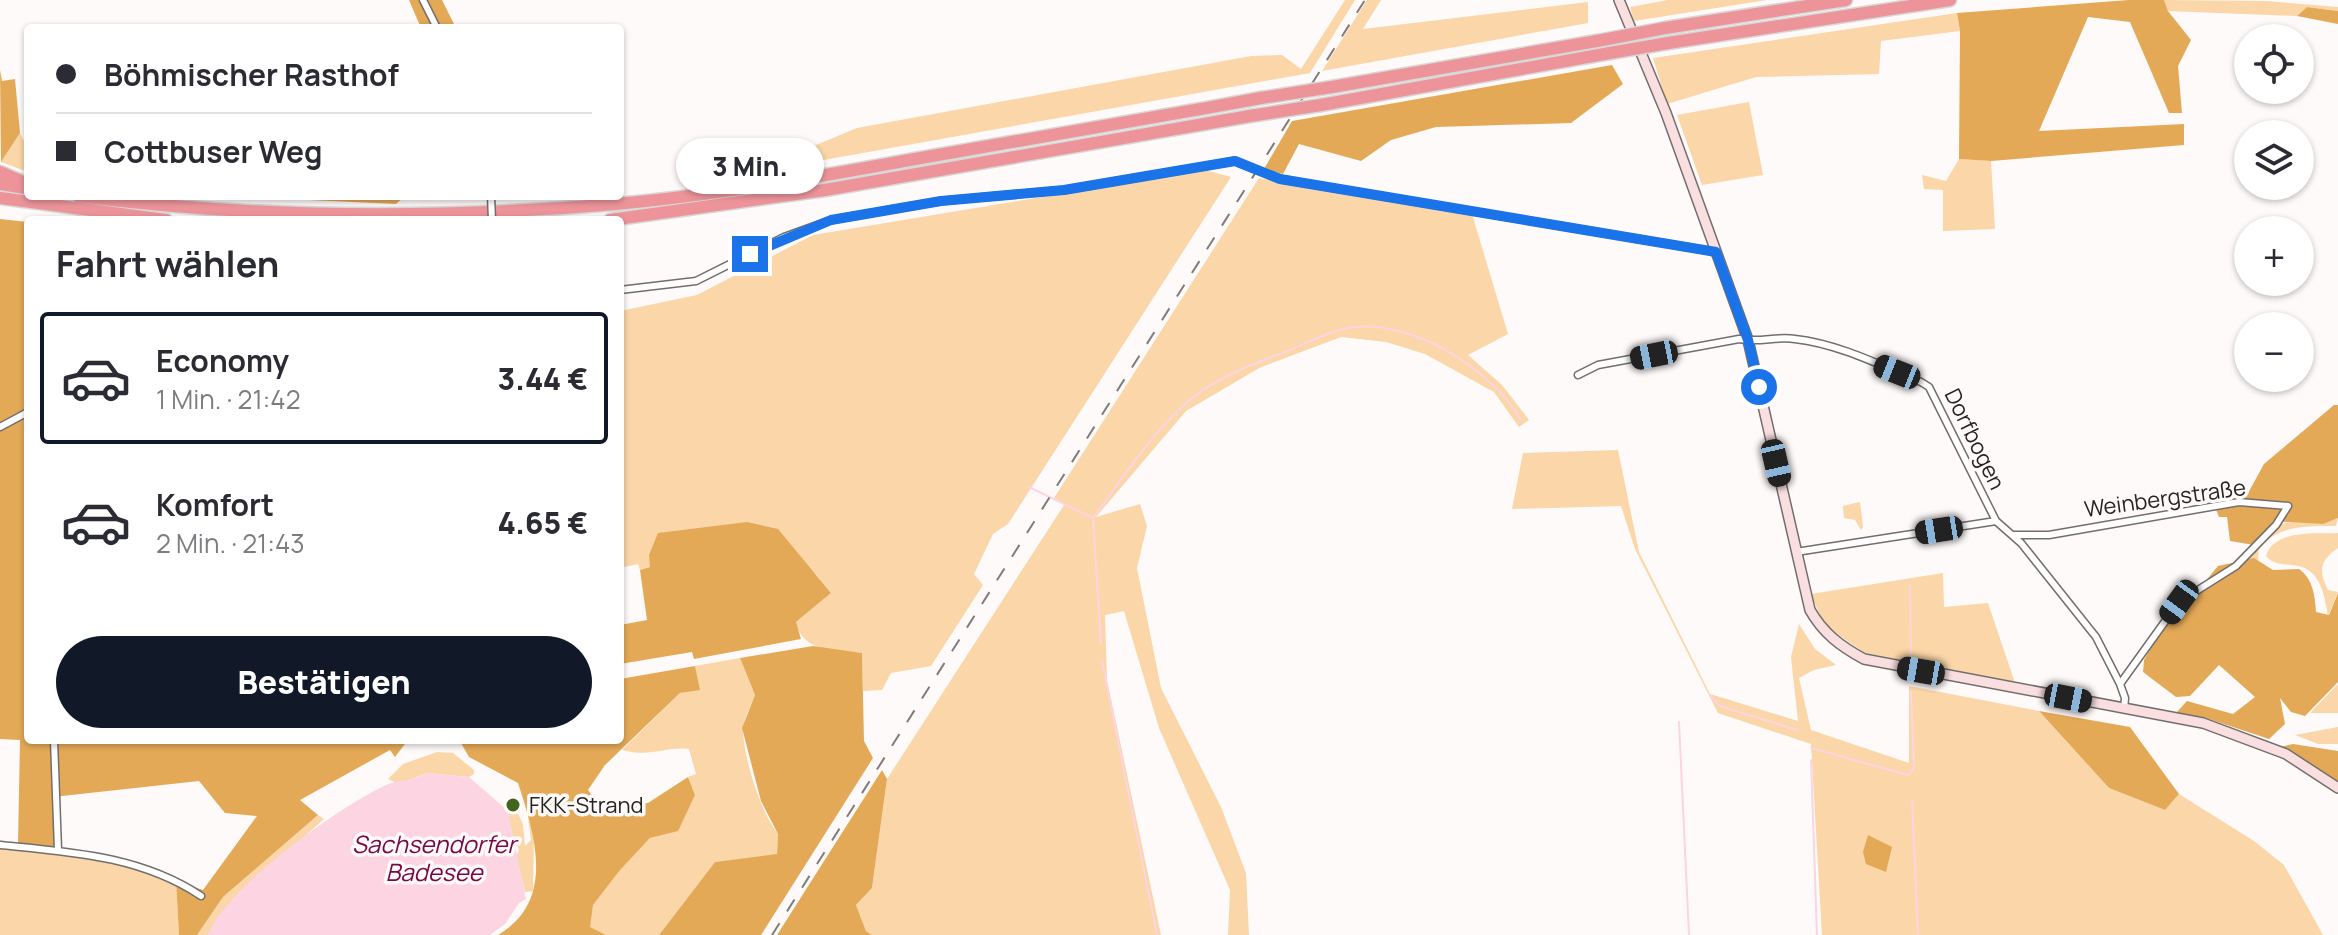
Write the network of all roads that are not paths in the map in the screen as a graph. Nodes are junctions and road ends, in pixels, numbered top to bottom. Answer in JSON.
{"nodes":[{"id":1,"x":423,"y":0,"type":"edge"},
{"id":2,"x":1619,"y":0,"type":"edge"},
{"id":3,"x":1846,"y":0,"type":"edge"},
{"id":4,"x":1950,"y":0,"type":"edge"},
{"id":5,"x":435,"y":24,"type":"edge"},
{"id":6,"x":0,"y":172,"type":"edge"},
{"id":7,"x":0,"y":184,"type":"edge"},
{"id":8,"x":24,"y":184,"type":"edge"},
{"id":9,"x":24,"y":186,"type":"edge"},
{"id":10,"x":0,"y":200,"type":"edge"},
{"id":11,"x":114,"y":200,"type":"edge"},
{"id":12,"x":134,"y":216,"type":"edge"},
{"id":13,"x":325,"y":216,"type":"edge"},
{"id":14,"x":325,"y":216,"type":"edge"},
{"id":15,"x":431,"y":216,"type":"edge"},
{"id":16,"x":431,"y":216,"type":"edge"},
{"id":17,"x":624,"y":218,"type":"edge"},
{"id":18,"x":1716,"y":252,"type":"junction"},
{"id":19,"x":624,"y":290,"type":"edge"},
{"id":20,"x":1748,"y":340,"type":"junction"},
{"id":21,"x":1578,"y":375,"type":"dead end"},
{"id":22,"x":24,"y":414,"type":"edge"},
{"id":23,"x":0,"y":427,"type":"edge"},
{"id":24,"x":1996,"y":521,"type":"junction"},
{"id":25,"x":2013,"y":535,"type":"junction"},
{"id":26,"x":1796,"y":552,"type":"junction"},
{"id":27,"x":2120,"y":684,"type":"junction"},
{"id":28,"x":2124,"y":709,"type":"junction"},
{"id":29,"x":54,"y":744,"type":"edge"},
{"id":30,"x":2338,"y":788,"type":"edge"},
{"id":31,"x":0,"y":845,"type":"edge"},
{"id":32,"x":58,"y":850,"type":"junction"},
{"id":33,"x":201,"y":896,"type":"dead end"}],
"edges":[{"from":1,"to":5,"type":"street"},
{"from":2,"to":18,"type":"main road"},
{"from":3,"to":15,"type":"highway","bridge":true},
{"from":4,"to":17,"type":"highway","bridge":true},
{"from":6,"to":8,"type":"highway"},
{"from":7,"to":9,"type":"highway"},
{"from":10,"to":12,"type":"highway"},
{"from":11,"to":14,"type":"highway","bridge":true},
{"from":13,"to":16,"type":"highway","bridge":true},
{"from":18,"to":19,"type":"street"},
{"from":18,"to":20,"type":"main road"},
{"from":20,"to":21,"type":"street","name":"Dorfbogen"},
{"from":20,"to":24,"type":"street","name":"Dorfbogen"},
{"from":20,"to":26,"type":"main road"},
{"from":22,"to":23,"type":"street"},
{"from":24,"to":25,"type":"street","name":"Dorfbogen"},
{"from":24,"to":26,"type":"street"},
{"from":25,"to":27,"type":"street","name":"Dorfbogen"},
{"from":25,"to":27,"type":"street","name":"Weinbergstraße"},
{"from":26,"to":28,"type":"main road"},
{"from":27,"to":28,"type":"street"},
{"from":28,"to":30,"type":"main road"},
{"from":29,"to":32,"type":"street"},
{"from":31,"to":32,"type":"street"},
{"from":32,"to":33,"type":"street"}]}
